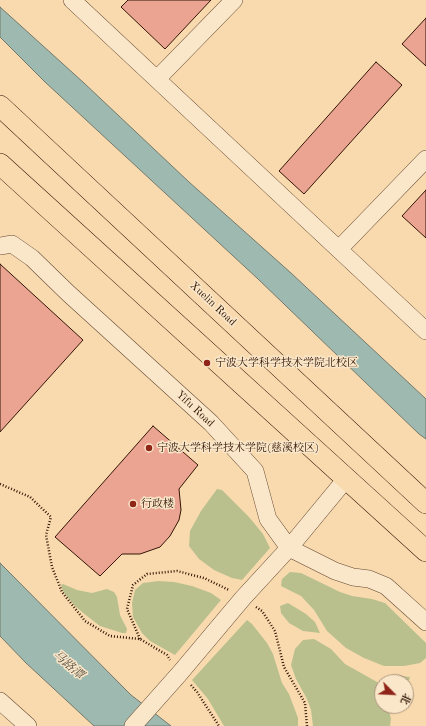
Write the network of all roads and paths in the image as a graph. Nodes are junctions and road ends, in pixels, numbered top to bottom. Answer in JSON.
{"nodes":[{"id":1,"x":72,"y":0,"type":"edge"},
{"id":2,"x":234,"y":0,"type":"edge"},
{"id":3,"x":157,"y":79,"type":"junction"},
{"id":4,"x":0,"y":106,"type":"edge"},
{"id":5,"x":426,"y":159,"type":"edge"},
{"id":6,"x":0,"y":164,"type":"edge"},
{"id":7,"x":0,"y":246,"type":"edge"},
{"id":8,"x":339,"y":250,"type":"junction"},
{"id":9,"x":423,"y":322,"type":"edge"},
{"id":10,"x":346,"y":479,"type":"junction"},
{"id":11,"x":0,"y":484,"type":"edge"},
{"id":12,"x":426,"y":503,"type":"edge"},
{"id":13,"x":289,"y":548,"type":"junction"},
{"id":14,"x":426,"y":551,"type":"edge"},
{"id":15,"x":426,"y":622,"type":"edge"},
{"id":16,"x":180,"y":673,"type":"junction"},
{"id":17,"x":0,"y":701,"type":"edge"},
{"id":18,"x":28,"y":726,"type":"edge"},
{"id":19,"x":133,"y":726,"type":"edge"},
{"id":20,"x":218,"y":726,"type":"edge"}],
"edges":[{"from":1,"to":3,"type":"street"},
{"from":2,"to":3,"type":"street"},
{"from":3,"to":8,"type":"street"},
{"from":4,"to":12,"type":"main road","name":"Xuelin Road"},
{"from":5,"to":8,"type":"street"},
{"from":6,"to":10,"type":"main road"},
{"from":7,"to":13,"type":"street","name":"Yifu Road"},
{"from":8,"to":9,"type":"street"},
{"from":10,"to":13,"type":"street"},
{"from":10,"to":14,"type":"main road"},
{"from":11,"to":16,"type":"path"},
{"from":13,"to":15,"type":"street","name":"Yifu Road"},
{"from":13,"to":16,"type":"street"},
{"from":16,"to":19,"type":"street"},
{"from":16,"to":20,"type":"path"},
{"from":17,"to":18,"type":"street"}]}
